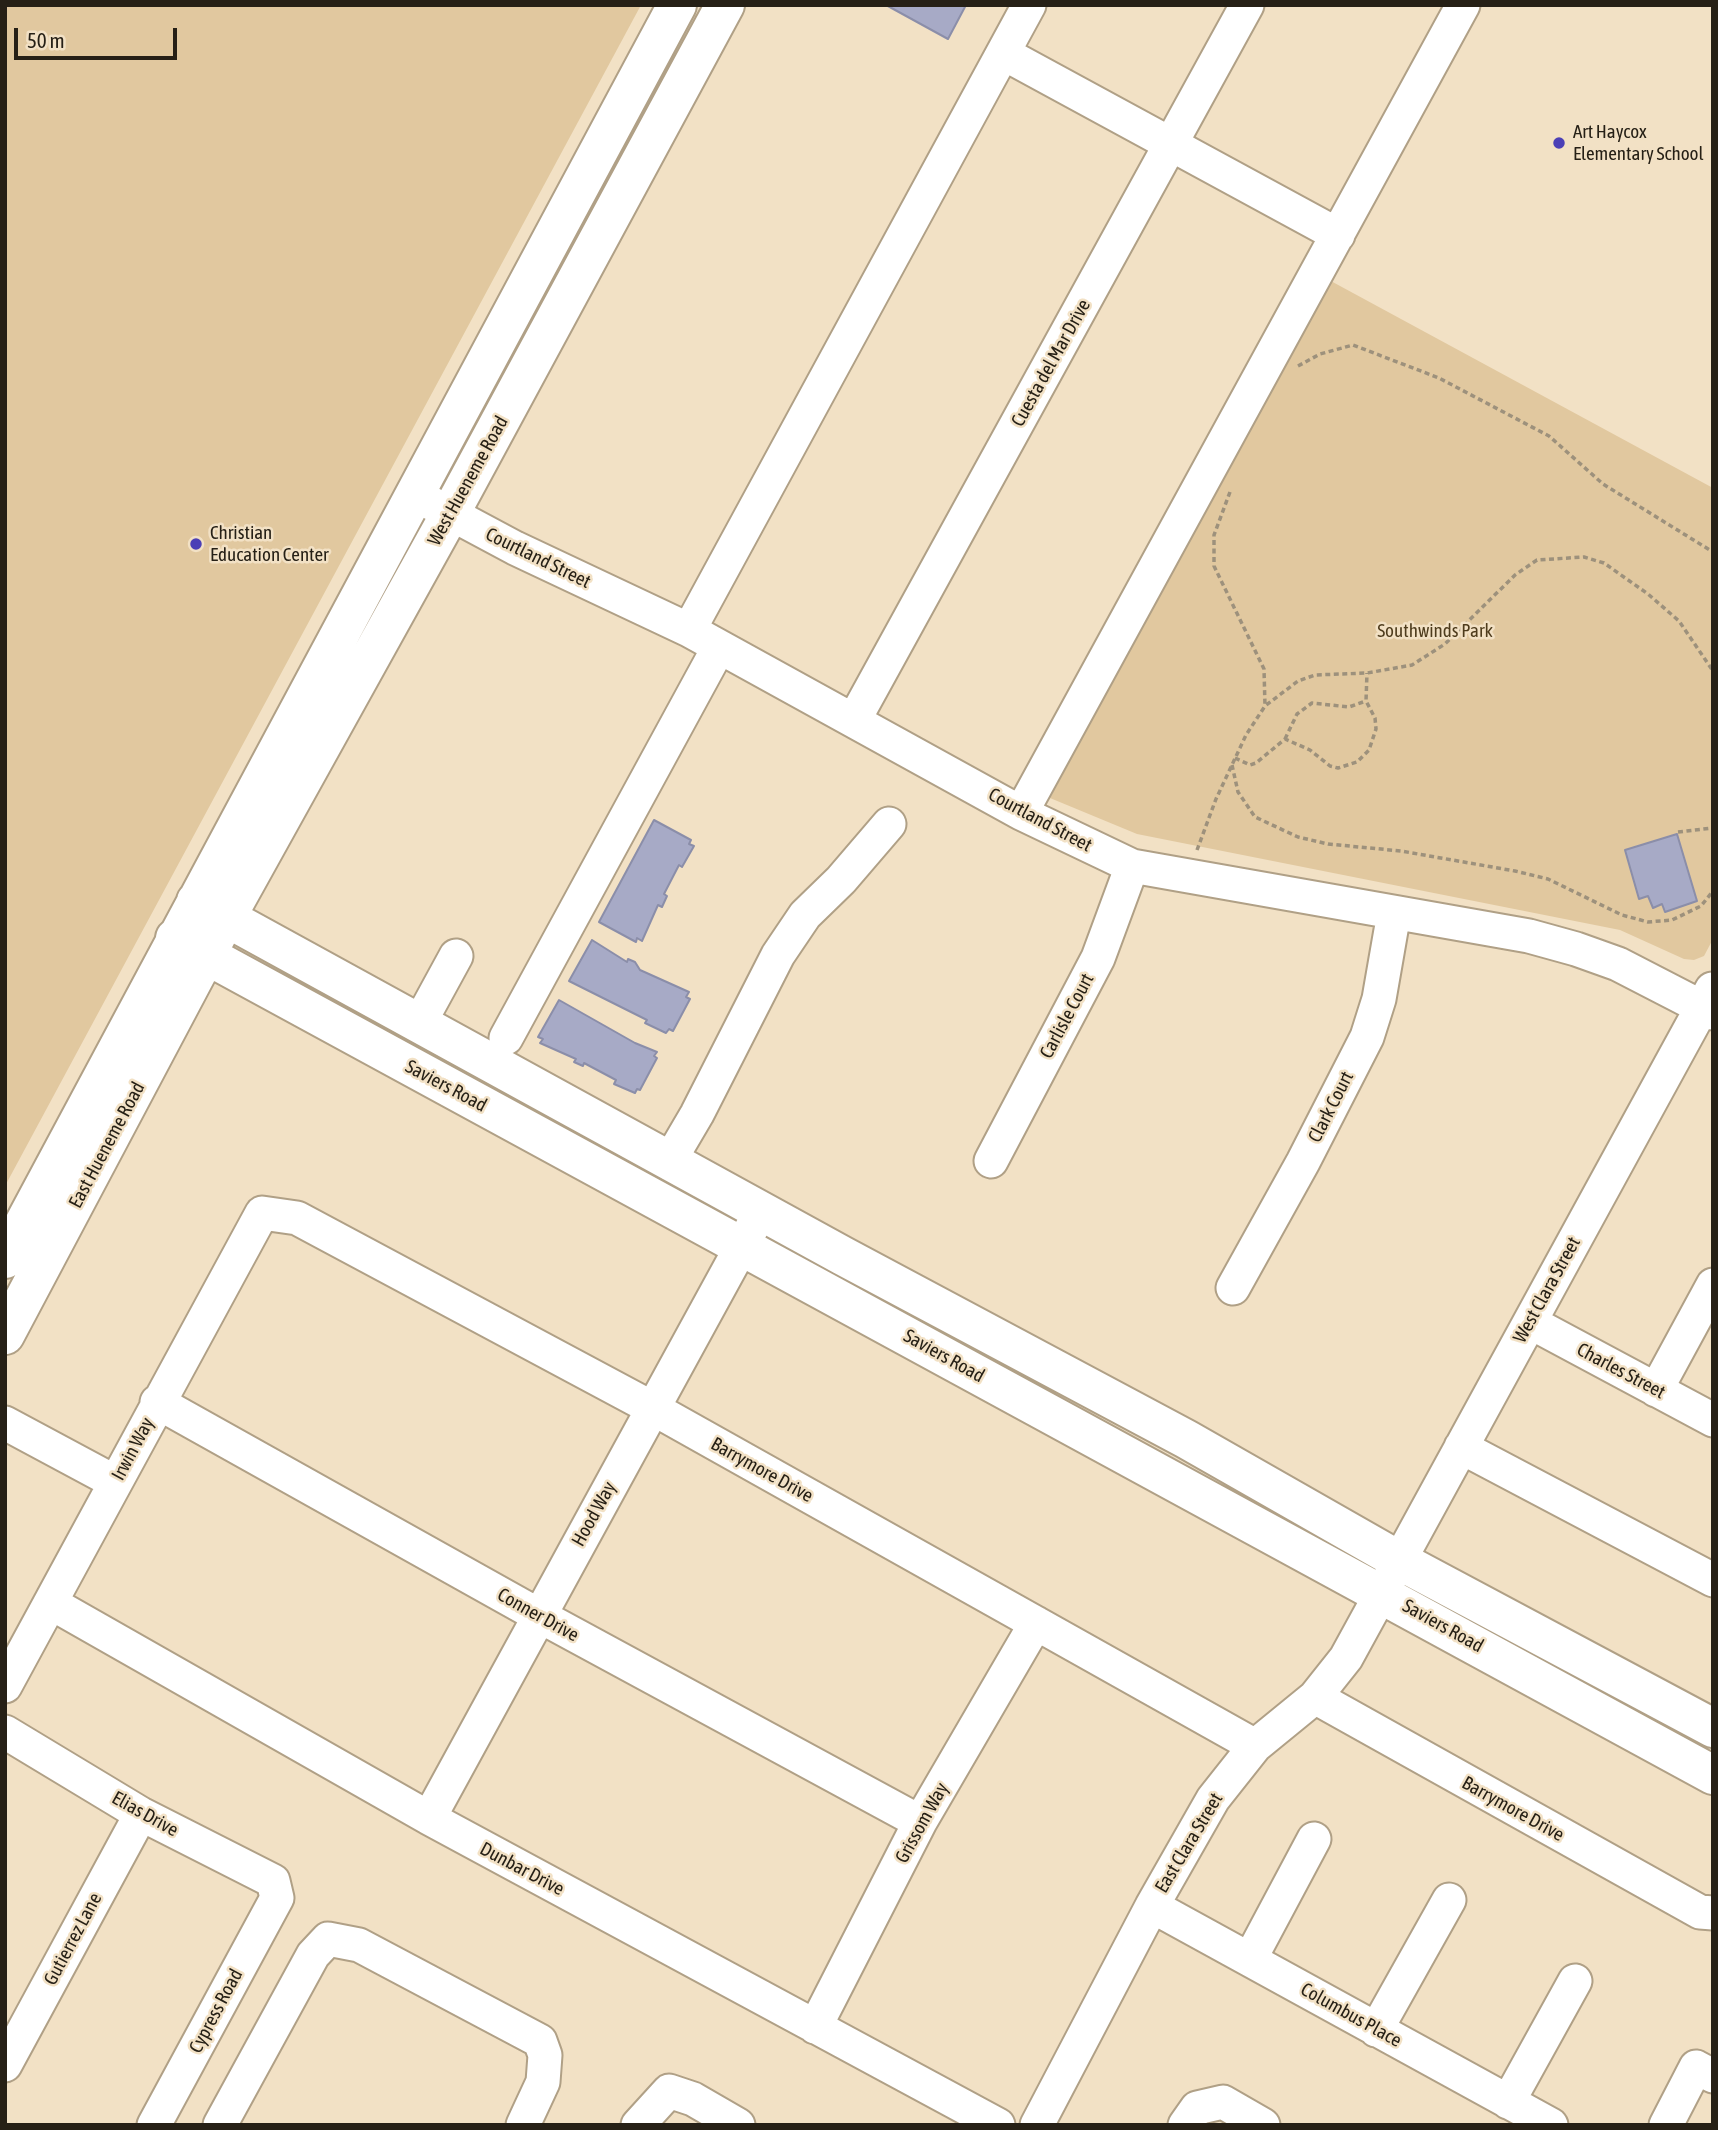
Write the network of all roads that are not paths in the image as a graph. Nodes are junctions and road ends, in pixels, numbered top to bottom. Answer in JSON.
{"nodes":[{"id":1,"x":677,"y":5,"type":"edge"},
{"id":2,"x":725,"y":5,"type":"edge"},
{"id":3,"x":1029,"y":5,"type":"edge"},
{"id":4,"x":1247,"y":5,"type":"edge"},
{"id":5,"x":1463,"y":5,"type":"edge"},
{"id":6,"x":1003,"y":53,"type":"junction"},
{"id":7,"x":1171,"y":145,"type":"junction"},
{"id":8,"x":1338,"y":235,"type":"junction"},
{"id":9,"x":414,"y":494,"type":"junction"},
{"id":10,"x":450,"y":514,"type":"junction"},
{"id":11,"x":689,"y":631,"type":"junction"},
{"id":12,"x":719,"y":647,"type":"junction"},
{"id":13,"x":854,"y":720,"type":"junction"},
{"id":14,"x":1021,"y":813,"type":"junction"},
{"id":15,"x":889,"y":824,"type":"dead end"},
{"id":16,"x":1132,"y":866,"type":"junction"},
{"id":17,"x":211,"y":909,"type":"junction"},
{"id":18,"x":1394,"y":913,"type":"junction"},
{"id":19,"x":191,"y":947,"type":"junction"},
{"id":20,"x":456,"y":956,"type":"dead end"},
{"id":21,"x":1709,"y":1002,"type":"edge"},
{"id":22,"x":420,"y":1022,"type":"junction"},
{"id":23,"x":506,"y":1038,"type":"dead end"},
{"id":24,"x":670,"y":1160,"type":"junction"},
{"id":25,"x":991,"y":1161,"type":"dead end"},
{"id":26,"x":761,"y":1211,"type":"junction"},
{"id":27,"x":262,"y":1213,"type":"joint"},
{"id":28,"x":742,"y":1246,"type":"junction"},
{"id":29,"x":5,"y":1259,"type":"edge"},
{"id":30,"x":1713,"y":1285,"type":"edge"},
{"id":31,"x":1233,"y":1288,"type":"dead end"},
{"id":32,"x":1530,"y":1322,"type":"junction"},
{"id":33,"x":5,"y":1335,"type":"edge"},
{"id":34,"x":1656,"y":1390,"type":"junction"},
{"id":35,"x":158,"y":1402,"type":"junction"},
{"id":36,"x":654,"y":1409,"type":"junction"},
{"id":37,"x":1713,"y":1420,"type":"edge"},
{"id":38,"x":5,"y":1423,"type":"edge"},
{"id":39,"x":1461,"y":1447,"type":"junction"},
{"id":40,"x":115,"y":1482,"type":"junction"},
{"id":41,"x":1391,"y":1577,"type":"junction"},
{"id":42,"x":1713,"y":1580,"type":"edge"},
{"id":43,"x":51,"y":1603,"type":"junction"},
{"id":44,"x":538,"y":1615,"type":"junction"},
{"id":45,"x":1036,"y":1623,"type":"junction"},
{"id":46,"x":5,"y":1686,"type":"edge"},
{"id":47,"x":1315,"y":1697,"type":"junction"},
{"id":48,"x":1713,"y":1728,"type":"edge"},
{"id":49,"x":5,"y":1732,"type":"edge"},
{"id":50,"x":1255,"y":1746,"type":"junction"},
{"id":51,"x":1713,"y":1775,"type":"edge"},
{"id":52,"x":141,"y":1814,"type":"junction"},
{"id":53,"x":429,"y":1818,"type":"junction"},
{"id":54,"x":920,"y":1822,"type":"junction"},
{"id":55,"x":1314,"y":1839,"type":"dead end"},
{"id":56,"x":277,"y":1898,"type":"joint"},
{"id":57,"x":1449,"y":1900,"type":"dead end"},
{"id":58,"x":1152,"y":1906,"type":"junction"},
{"id":59,"x":1713,"y":1913,"type":"edge"},
{"id":60,"x":1250,"y":1959,"type":"junction"},
{"id":61,"x":1575,"y":1981,"type":"dead end"},
{"id":62,"x":815,"y":2027,"type":"junction"},
{"id":63,"x":1376,"y":2030,"type":"junction"},
{"id":64,"x":10,"y":2045,"type":"edge"},
{"id":65,"x":1713,"y":2076,"type":"edge"},
{"id":66,"x":1508,"y":2102,"type":"junction"},
{"id":67,"x":154,"y":2125,"type":"edge"},
{"id":68,"x":220,"y":2125,"type":"edge"},
{"id":69,"x":523,"y":2125,"type":"edge"},
{"id":70,"x":638,"y":2125,"type":"edge"},
{"id":71,"x":738,"y":2125,"type":"edge"},
{"id":72,"x":998,"y":2125,"type":"edge"},
{"id":73,"x":1037,"y":2125,"type":"edge"},
{"id":74,"x":1185,"y":2125,"type":"edge"},
{"id":75,"x":1263,"y":2125,"type":"edge"},
{"id":76,"x":1550,"y":2125,"type":"edge"},
{"id":77,"x":1666,"y":2125,"type":"edge"}],
"edges":[{"from":1,"to":9,"type":"main road","name":"West Hueneme Road"},
{"from":2,"to":10,"type":"main road","name":"West Hueneme Road"},
{"from":3,"to":6,"type":"street"},
{"from":4,"to":7,"type":"street","name":"Cuesta del Mar Drive"},
{"from":5,"to":8,"type":"street"},
{"from":6,"to":7,"type":"street"},
{"from":6,"to":11,"type":"street"},
{"from":7,"to":8,"type":"street"},
{"from":7,"to":13,"type":"street","name":"Cuesta del Mar Drive"},
{"from":8,"to":14,"type":"street"},
{"from":9,"to":10,"type":"street","name":"Courtland Street"},
{"from":9,"to":17,"type":"main road","name":"West Hueneme Road"},
{"from":10,"to":11,"type":"street","name":"Courtland Street"},
{"from":10,"to":17,"type":"main road","name":"West Hueneme Road"},
{"from":11,"to":12,"type":"street","name":"Courtland Street"},
{"from":12,"to":13,"type":"street","name":"Courtland Street"},
{"from":12,"to":23,"type":"street"},
{"from":13,"to":14,"type":"street","name":"Courtland Street"},
{"from":14,"to":16,"type":"street","name":"Courtland Street"},
{"from":15,"to":24,"type":"street"},
{"from":16,"to":18,"type":"street","name":"Courtland Street"},
{"from":16,"to":25,"type":"street","name":"Carlisle Court"},
{"from":17,"to":19,"type":"main road","name":"West Hueneme Road"},
{"from":17,"to":22,"type":"main road","name":"Saviers Road"},
{"from":18,"to":21,"type":"street","name":"Courtland Street"},
{"from":18,"to":31,"type":"street","name":"Clark Court"},
{"from":19,"to":28,"type":"main road","name":"Saviers Road"},
{"from":19,"to":29,"type":"main road","name":"East Hueneme Road"},
{"from":19,"to":33,"type":"main road","name":"East Hueneme Road"},
{"from":20,"to":22,"type":"street"},
{"from":21,"to":32,"type":"street","name":"West Clara Street"},
{"from":22,"to":24,"type":"main road","name":"Saviers Road"},
{"from":24,"to":26,"type":"main road","name":"Saviers Road"},
{"from":26,"to":28,"type":"street","name":"Hood Way"},
{"from":26,"to":41,"type":"main road","name":"Saviers Road"},
{"from":27,"to":35,"type":"street","name":"Irwin Way"},
{"from":27,"to":36,"type":"street","name":"Barrymore Drive"},
{"from":28,"to":36,"type":"street","name":"Hood Way"},
{"from":28,"to":41,"type":"main road","name":"Saviers Road"},
{"from":30,"to":34,"type":"street"},
{"from":32,"to":34,"type":"street","name":"Charles Street"},
{"from":32,"to":39,"type":"street","name":"West Clara Street"},
{"from":34,"to":37,"type":"street","name":"Charles Street"},
{"from":35,"to":40,"type":"street","name":"Irwin Way"},
{"from":35,"to":44,"type":"street","name":"Conner Drive"},
{"from":36,"to":44,"type":"street","name":"Hood Way"},
{"from":36,"to":45,"type":"street","name":"Barrymore Drive"},
{"from":38,"to":40,"type":"street"},
{"from":39,"to":41,"type":"street","name":"West Clara Street"},
{"from":39,"to":42,"type":"street"},
{"from":40,"to":43,"type":"street","name":"Irwin Way"},
{"from":41,"to":47,"type":"street","name":"East Clara Street"},
{"from":41,"to":48,"type":"main road","name":"Saviers Road"},
{"from":41,"to":51,"type":"main road","name":"Saviers Road"},
{"from":43,"to":46,"type":"street","name":"Irwin Way"},
{"from":43,"to":53,"type":"street","name":"Dunbar Drive"},
{"from":44,"to":53,"type":"street","name":"Hood Way"},
{"from":44,"to":54,"type":"street","name":"Conner Drive"},
{"from":45,"to":50,"type":"street","name":"Barrymore Drive"},
{"from":45,"to":54,"type":"street","name":"Grissom Way"},
{"from":47,"to":50,"type":"street","name":"East Clara Street"},
{"from":47,"to":59,"type":"street","name":"Barrymore Drive"},
{"from":49,"to":52,"type":"street","name":"Elias Drive"},
{"from":50,"to":58,"type":"street","name":"East Clara Street"},
{"from":52,"to":56,"type":"street","name":"Elias Drive"},
{"from":52,"to":64,"type":"street","name":"Gutierrez Lane"},
{"from":53,"to":62,"type":"street","name":"Dunbar Drive"},
{"from":54,"to":62,"type":"street","name":"Grissom Way"},
{"from":55,"to":60,"type":"street"},
{"from":56,"to":67,"type":"street","name":"Cypress Road"},
{"from":57,"to":63,"type":"street"},
{"from":58,"to":60,"type":"street","name":"Columbus Place"},
{"from":58,"to":73,"type":"street","name":"East Clara Street"},
{"from":60,"to":63,"type":"street","name":"Columbus Place"},
{"from":61,"to":66,"type":"street"},
{"from":62,"to":72,"type":"street","name":"Dunbar Drive"},
{"from":63,"to":66,"type":"street","name":"Columbus Place"},
{"from":65,"to":77,"type":"street"},
{"from":66,"to":76,"type":"street","name":"Columbus Place"},
{"from":68,"to":69,"type":"street"},
{"from":70,"to":71,"type":"street"},
{"from":74,"to":75,"type":"street"}]}
